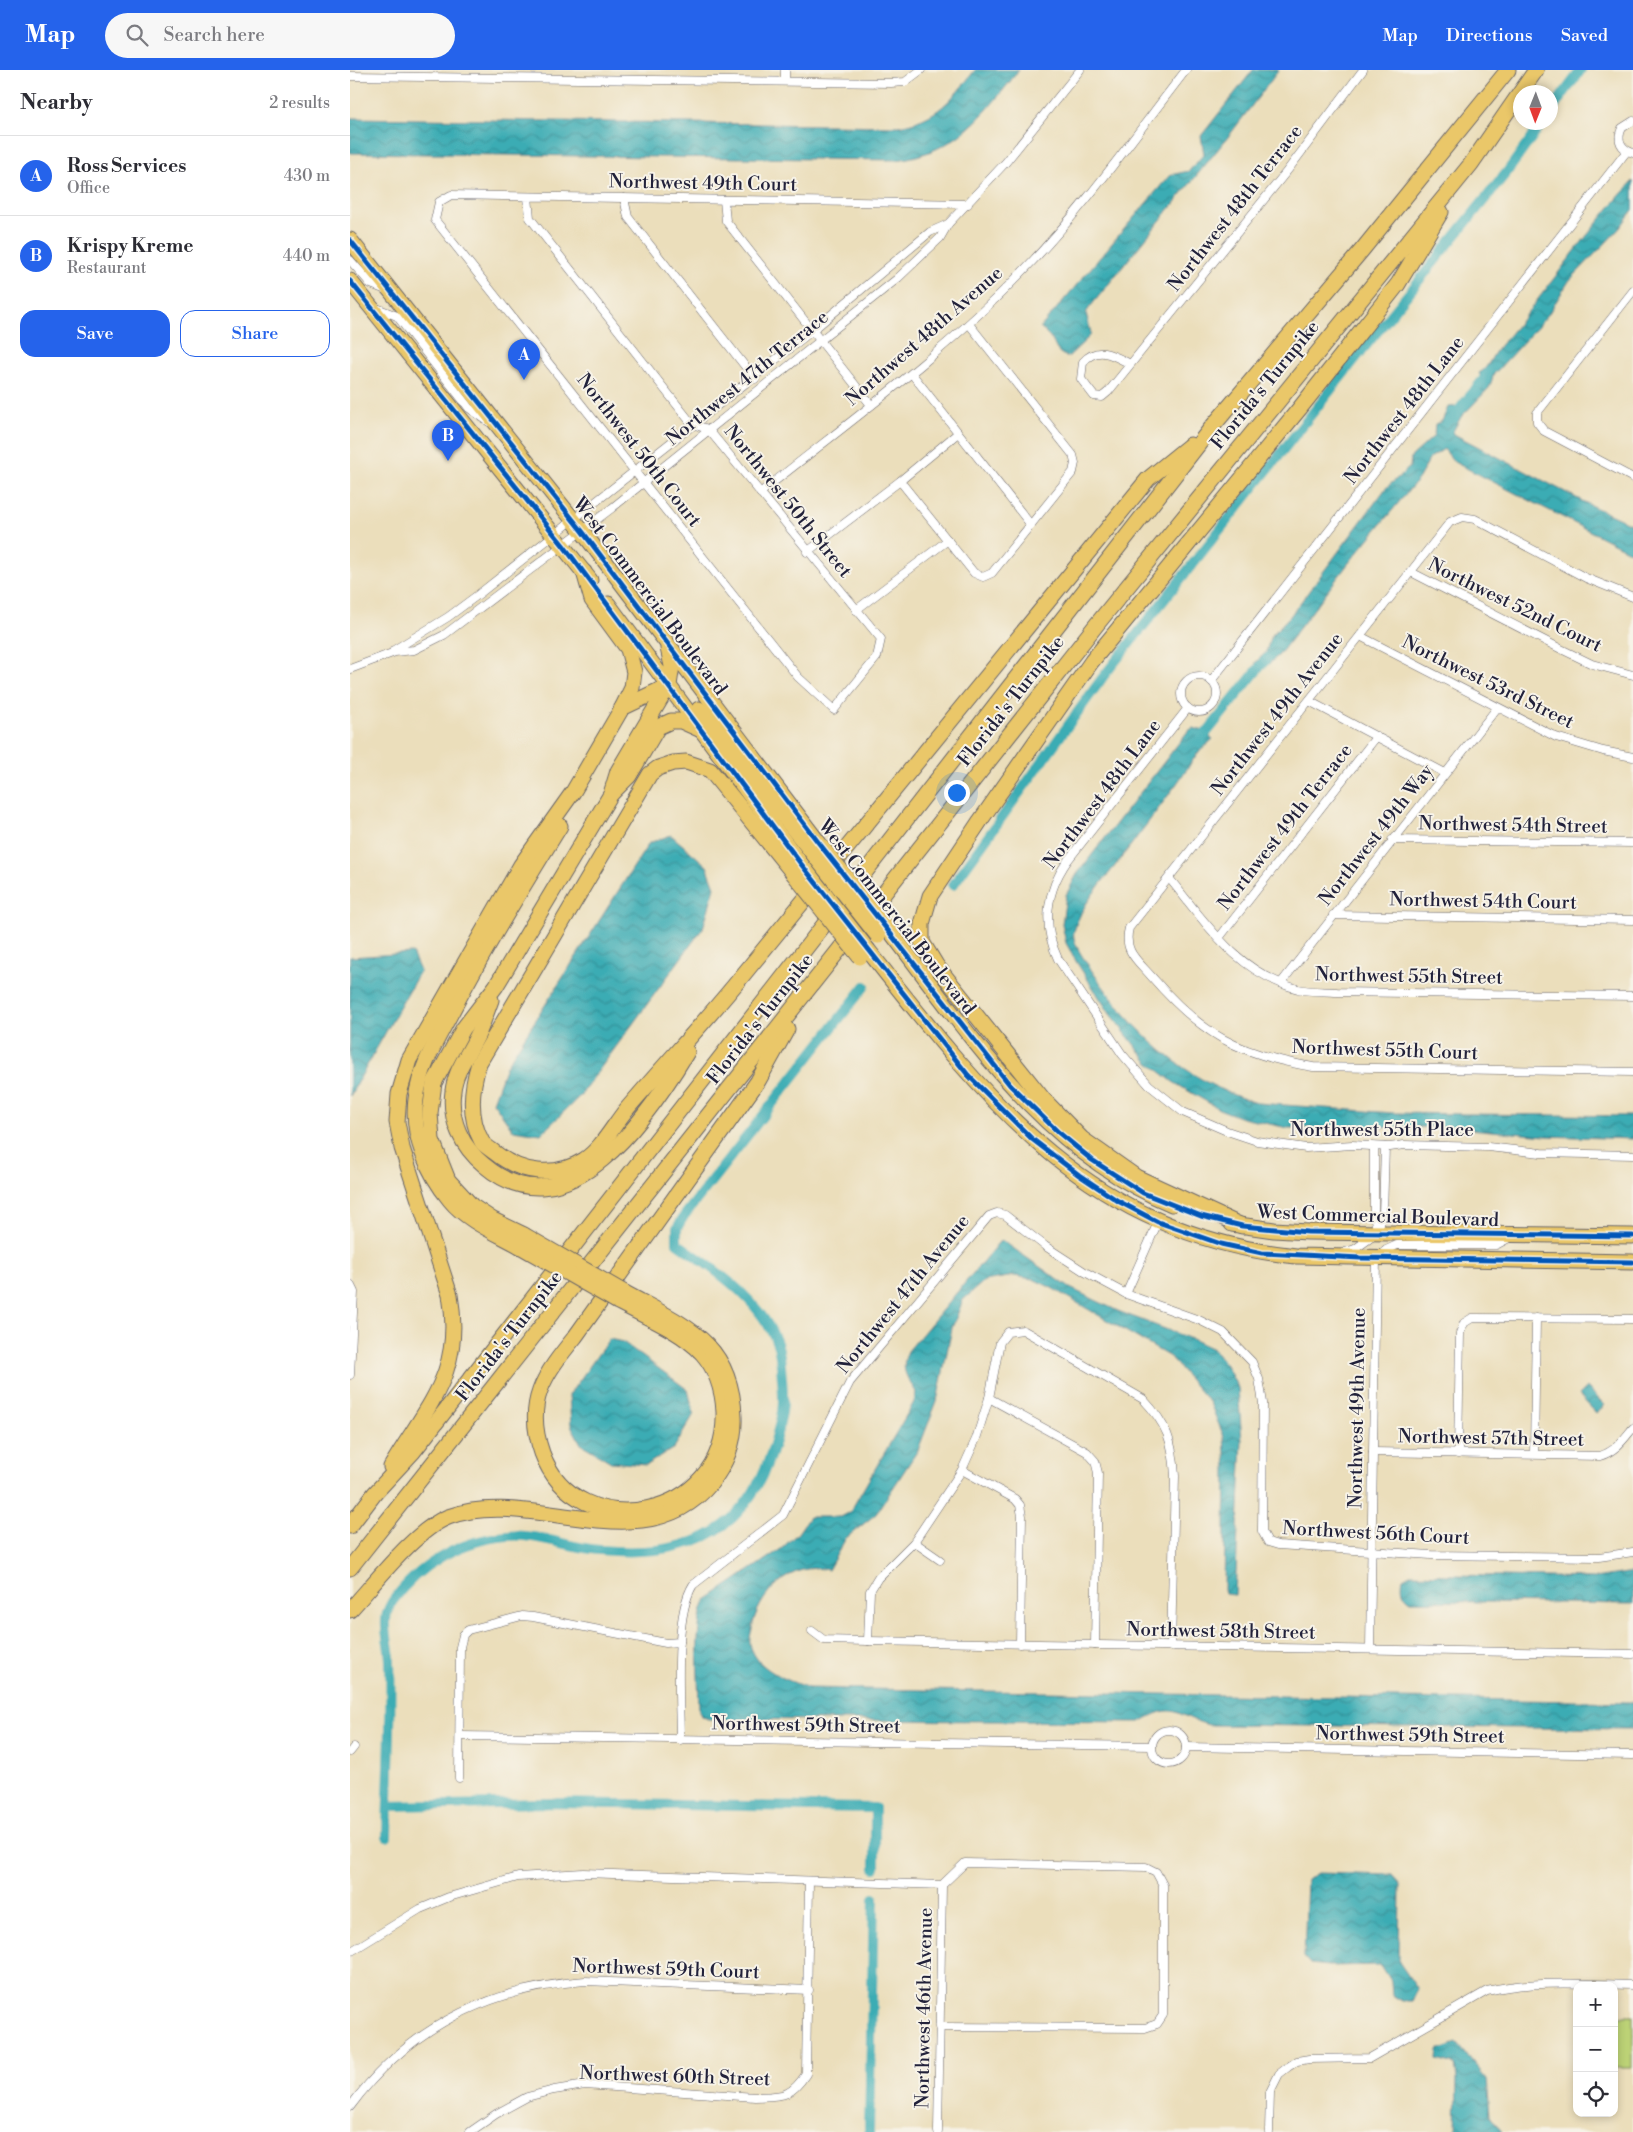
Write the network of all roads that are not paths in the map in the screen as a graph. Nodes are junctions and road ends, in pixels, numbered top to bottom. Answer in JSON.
{"nodes":[{"id":1,"x":557,"y":70,"type":"edge"},
{"id":2,"x":633,"y":70,"type":"edge"},
{"id":3,"x":709,"y":70,"type":"edge"},
{"id":4,"x":785,"y":70,"type":"edge"},
{"id":5,"x":921,"y":70,"type":"edge"},
{"id":6,"x":1080,"y":70,"type":"edge"},
{"id":7,"x":1186,"y":70,"type":"edge"},
{"id":8,"x":1363,"y":70,"type":"edge"},
{"id":9,"x":1508,"y":70,"type":"edge"},
{"id":10,"x":1536,"y":70,"type":"edge"},
{"id":11,"x":405,"y":73,"type":"edge"},
{"id":12,"x":481,"y":74,"type":"edge"},
{"id":13,"x":350,"y":76,"type":"edge"},
{"id":14,"x":557,"y":79,"type":"junction"},
{"id":15,"x":633,"y":80,"type":"junction"},
{"id":16,"x":709,"y":80,"type":"junction"},
{"id":17,"x":784,"y":82,"type":"junction"},
{"id":18,"x":1633,"y":121,"type":"edge"},
{"id":19,"x":1627,"y":154,"type":"edge"},
{"id":20,"x":1470,"y":164,"type":"junction"},
{"id":21,"x":528,"y":197,"type":"junction"},
{"id":22,"x":624,"y":198,"type":"junction"},
{"id":23,"x":724,"y":200,"type":"junction"},
{"id":24,"x":439,"y":202,"type":"joint"},
{"id":25,"x":968,"y":204,"type":"junction"},
{"id":26,"x":948,"y":224,"type":"junction"},
{"id":27,"x":350,"y":240,"type":"edge"},
{"id":28,"x":350,"y":260,"type":"edge"},
{"id":29,"x":350,"y":281,"type":"edge"},
{"id":30,"x":1633,"y":291,"type":"edge"},
{"id":31,"x":394,"y":293,"type":"junction"},
{"id":32,"x":371,"y":307,"type":"junction"},
{"id":33,"x":969,"y":324,"type":"junction"},
{"id":34,"x":813,"y":330,"type":"junction"},
{"id":35,"x":820,"y":339,"type":"junction"},
{"id":36,"x":1130,"y":364,"type":"junction"},
{"id":37,"x":912,"y":374,"type":"junction"},
{"id":38,"x":753,"y":377,"type":"junction"},
{"id":39,"x":761,"y":387,"type":"junction"},
{"id":40,"x":870,"y":405,"type":"junction"},
{"id":41,"x":692,"y":424,"type":"junction"},
{"id":42,"x":1212,"y":427,"type":"junction"},
{"id":43,"x":708,"y":429,"type":"junction"},
{"id":44,"x":505,"y":433,"type":"junction"},
{"id":45,"x":958,"y":433,"type":"junction"},
{"id":46,"x":634,"y":470,"type":"junction"},
{"id":47,"x":1633,"y":478,"type":"edge"},
{"id":48,"x":900,"y":481,"type":"junction"},
{"id":49,"x":644,"y":482,"type":"junction"},
{"id":50,"x":760,"y":493,"type":"junction"},
{"id":51,"x":577,"y":525,"type":"junction"},
{"id":52,"x":1031,"y":525,"type":"junction"},
{"id":53,"x":559,"y":540,"type":"junction"},
{"id":54,"x":948,"y":540,"type":"junction"},
{"id":55,"x":807,"y":552,"type":"junction"},
{"id":56,"x":584,"y":572,"type":"junction"},
{"id":57,"x":1411,"y":572,"type":"junction"},
{"id":58,"x":479,"y":594,"type":"junction"},
{"id":59,"x":1633,"y":598,"type":"edge"},
{"id":60,"x":486,"y":604,"type":"junction"},
{"id":61,"x":856,"y":610,"type":"junction"},
{"id":62,"x":661,"y":633,"type":"junction"},
{"id":63,"x":1360,"y":636,"type":"junction"},
{"id":64,"x":881,"y":639,"type":"joint"},
{"id":65,"x":395,"y":651,"type":"junction"},
{"id":66,"x":350,"y":669,"type":"edge"},
{"id":67,"x":1633,"y":675,"type":"edge"},
{"id":68,"x":1211,"y":681,"type":"junction"},
{"id":69,"x":669,"y":685,"type":"junction"},
{"id":70,"x":1309,"y":701,"type":"junction"},
{"id":71,"x":622,"y":708,"type":"junction"},
{"id":72,"x":1188,"y":708,"type":"junction"},
{"id":73,"x":1497,"y":708,"type":"junction"},
{"id":74,"x":703,"y":731,"type":"junction"},
{"id":75,"x":1377,"y":736,"type":"junction"},
{"id":76,"x":1633,"y":757,"type":"edge"},
{"id":77,"x":1445,"y":773,"type":"junction"},
{"id":78,"x":573,"y":792,"type":"junction"},
{"id":79,"x":611,"y":794,"type":"junction"},
{"id":80,"x":1392,"y":840,"type":"junction"},
{"id":81,"x":1633,"y":843,"type":"edge"},
{"id":82,"x":814,"y":846,"type":"junction"},
{"id":83,"x":797,"y":868,"type":"junction"},
{"id":84,"x":1169,"y":878,"type":"junction"},
{"id":85,"x":1049,"y":903,"type":"joint"},
{"id":86,"x":1333,"y":915,"type":"junction"},
{"id":87,"x":1633,"y":920,"type":"edge"},
{"id":88,"x":1219,"y":938,"type":"junction"},
{"id":89,"x":1126,"y":939,"type":"joint"},
{"id":90,"x":1281,"y":982,"type":"junction"},
{"id":91,"x":496,"y":986,"type":"junction"},
{"id":92,"x":808,"y":991,"type":"junction"},
{"id":93,"x":1633,"y":996,"type":"edge"},
{"id":94,"x":708,"y":1018,"type":"junction"},
{"id":95,"x":1633,"y":1072,"type":"edge"},
{"id":96,"x":1374,"y":1147,"type":"junction"},
{"id":97,"x":1385,"y":1147,"type":"junction"},
{"id":98,"x":1633,"y":1155,"type":"edge"},
{"id":99,"x":997,"y":1213,"type":"joint"},
{"id":100,"x":1158,"y":1222,"type":"junction"},
{"id":101,"x":1242,"y":1226,"type":"junction"},
{"id":102,"x":1377,"y":1233,"type":"junction"},
{"id":103,"x":1514,"y":1235,"type":"junction"},
{"id":104,"x":1633,"y":1236,"type":"edge"},
{"id":105,"x":522,"y":1240,"type":"junction"},
{"id":106,"x":1329,"y":1257,"type":"junction"},
{"id":107,"x":1376,"y":1258,"type":"junction"},
{"id":108,"x":1633,"y":1262,"type":"edge"},
{"id":109,"x":350,"y":1284,"type":"edge"},
{"id":110,"x":1126,"y":1294,"type":"junction"},
{"id":111,"x":622,"y":1297,"type":"junction"},
{"id":112,"x":1536,"y":1318,"type":"junction"},
{"id":113,"x":1633,"y":1319,"type":"edge"},
{"id":114,"x":351,"y":1354,"type":"edge"},
{"id":115,"x":350,"y":1375,"type":"edge"},
{"id":116,"x":989,"y":1398,"type":"junction"},
{"id":117,"x":1633,"y":1428,"type":"edge"},
{"id":118,"x":1373,"y":1452,"type":"junction"},
{"id":119,"x":1458,"y":1454,"type":"junction"},
{"id":120,"x":1534,"y":1454,"type":"junction"},
{"id":121,"x":962,"y":1470,"type":"junction"},
{"id":122,"x":375,"y":1493,"type":"junction"},
{"id":123,"x":350,"y":1526,"type":"edge"},
{"id":124,"x":914,"y":1542,"type":"junction"},
{"id":125,"x":1371,"y":1551,"type":"junction"},
{"id":126,"x":1633,"y":1552,"type":"edge"},
{"id":127,"x":940,"y":1560,"type":"dead end"},
{"id":128,"x":350,"y":1568,"type":"edge"},
{"id":129,"x":350,"y":1610,"type":"edge"},
{"id":130,"x":812,"y":1631,"type":"dead end"},
{"id":131,"x":868,"y":1641,"type":"junction"},
{"id":132,"x":680,"y":1642,"type":"junction"},
{"id":133,"x":1020,"y":1644,"type":"junction"},
{"id":134,"x":1095,"y":1645,"type":"junction"},
{"id":135,"x":1171,"y":1647,"type":"junction"},
{"id":136,"x":1370,"y":1649,"type":"junction"},
{"id":137,"x":1633,"y":1654,"type":"edge"},
{"id":138,"x":460,"y":1736,"type":"junction"},
{"id":139,"x":680,"y":1740,"type":"junction"},
{"id":140,"x":1152,"y":1746,"type":"junction"},
{"id":141,"x":1186,"y":1747,"type":"junction"},
{"id":142,"x":1633,"y":1755,"type":"edge"},
{"id":143,"x":459,"y":1778,"type":"dead end"},
{"id":144,"x":809,"y":1882,"type":"junction"},
{"id":145,"x":942,"y":1885,"type":"junction"},
{"id":146,"x":350,"y":1952,"type":"edge"},
{"id":147,"x":1633,"y":1985,"type":"edge"},
{"id":148,"x":809,"y":1990,"type":"junction"},
{"id":149,"x":940,"y":2027,"type":"junction"},
{"id":150,"x":350,"y":2107,"type":"edge"},
{"id":151,"x":472,"y":2132,"type":"edge"},
{"id":152,"x":938,"y":2132,"type":"edge"},
{"id":153,"x":1269,"y":2132,"type":"edge"}],
"edges":[{"from":1,"to":14,"type":"street"},
{"from":2,"to":15,"type":"street"},
{"from":3,"to":16,"type":"street"},
{"from":4,"to":17,"type":"street"},
{"from":5,"to":17,"type":"street"},
{"from":6,"to":25,"type":"street","name":"Northwest 47th Terrace"},
{"from":7,"to":33,"type":"street","name":"Northwest 48th Avenue"},
{"from":8,"to":36,"type":"street","name":"Northwest 48th Terrace"},
{"from":9,"to":42,"type":"highway","name":"Florida's Turnpike"},
{"from":10,"to":20,"type":"highway","name":"Florida's Turnpike"},
{"from":11,"to":12,"type":"street"},
{"from":11,"to":13,"type":"street"},
{"from":12,"to":14,"type":"street"},
{"from":14,"to":15,"type":"street"},
{"from":15,"to":16,"type":"street"},
{"from":16,"to":17,"type":"street"},
{"from":18,"to":19,"type":"street","name":"Northwest 48th Lane"},
{"from":19,"to":68,"type":"street","name":"Northwest 48th Lane"},
{"from":20,"to":92,"type":"highway","name":"Florida's Turnpike"},
{"from":20,"to":101,"type":"highway"},
{"from":21,"to":22,"type":"street","name":"Northwest 49th Court"},
{"from":21,"to":24,"type":"street","name":"Northwest 49th Court"},
{"from":21,"to":41,"type":"street"},
{"from":22,"to":23,"type":"street","name":"Northwest 49th Court"},
{"from":22,"to":38,"type":"street"},
{"from":23,"to":25,"type":"street","name":"Northwest 49th Court"},
{"from":23,"to":34,"type":"street"},
{"from":24,"to":46,"type":"street","name":"Northwest 50th Court"},
{"from":25,"to":26,"type":"street","name":"Northwest 47th Terrace"},
{"from":26,"to":34,"type":"street","name":"Northwest 47th Terrace"},
{"from":26,"to":35,"type":"street","name":"Northwest 47th Terrace"},
{"from":27,"to":31,"type":"highway","name":"West Commercial Boulevard"},
{"from":28,"to":31,"type":"street","name":"West Commercial Boulevard"},
{"from":29,"to":32,"type":"highway","name":"West Commercial Boulevard"},
{"from":30,"to":47,"type":"street"},
{"from":31,"to":44,"type":"highway","name":"West Commercial Boulevard"},
{"from":32,"to":44,"type":"street","name":"West Commercial Boulevard"},
{"from":32,"to":53,"type":"highway","name":"West Commercial Boulevard"},
{"from":33,"to":37,"type":"street","name":"Northwest 48th Avenue"},
{"from":33,"to":52,"type":"street"},
{"from":34,"to":35,"type":"street"},
{"from":34,"to":38,"type":"street","name":"Northwest 47th Terrace"},
{"from":35,"to":39,"type":"street","name":"Northwest 47th Terrace"},
{"from":35,"to":40,"type":"street"},
{"from":36,"to":36,"type":"street","name":"Northwest 48th Terrace"},
{"from":37,"to":40,"type":"street","name":"Northwest 48th Avenue"},
{"from":37,"to":45,"type":"street"},
{"from":38,"to":39,"type":"street"},
{"from":38,"to":41,"type":"street","name":"Northwest 47th Terrace"},
{"from":39,"to":43,"type":"street","name":"Northwest 47th Terrace"},
{"from":40,"to":50,"type":"street","name":"Northwest 48th Avenue"},
{"from":41,"to":43,"type":"street","name":"Northwest 50th Street"},
{"from":41,"to":46,"type":"street","name":"Northwest 47th Terrace"},
{"from":42,"to":94,"type":"highway"},
{"from":42,"to":122,"type":"highway","name":"Florida's Turnpike"},
{"from":43,"to":49,"type":"street","name":"Northwest 47th Terrace"},
{"from":43,"to":50,"type":"street","name":"Northwest 50th Street"},
{"from":44,"to":51,"type":"highway","name":"West Commercial Boulevard"},
{"from":45,"to":48,"type":"street"},
{"from":45,"to":52,"type":"street"},
{"from":46,"to":49,"type":"street","name":"Northwest 50th Court"},
{"from":46,"to":51,"type":"street","name":"Northwest 47th Terrace"},
{"from":48,"to":54,"type":"street"},
{"from":48,"to":55,"type":"street"},
{"from":49,"to":51,"type":"street","name":"Northwest 47th Terrace"},
{"from":49,"to":64,"type":"street","name":"Northwest 50th Court"},
{"from":50,"to":55,"type":"street","name":"Northwest 50th Street"},
{"from":51,"to":53,"type":"street","name":"Northwest 47th Terrace"},
{"from":51,"to":53,"type":"street","name":"Northwest 47th Terrace"},
{"from":51,"to":62,"type":"highway","name":"West Commercial Boulevard"},
{"from":52,"to":54,"type":"street"},
{"from":53,"to":56,"type":"highway","name":"West Commercial Boulevard"},
{"from":53,"to":58,"type":"street","name":"Northwest 47th Terrace"},
{"from":53,"to":60,"type":"street","name":"Northwest 47th Terrace"},
{"from":54,"to":61,"type":"street"},
{"from":55,"to":61,"type":"street","name":"Northwest 50th Street"},
{"from":56,"to":69,"type":"highway","name":"West Commercial Boulevard"},
{"from":56,"to":71,"type":"highway"},
{"from":57,"to":59,"type":"street","name":"Northwest 49th Avenue"},
{"from":57,"to":63,"type":"street","name":"Northwest 49th Avenue"},
{"from":57,"to":67,"type":"street","name":"Northwest 52nd Court"},
{"from":58,"to":60,"type":"street"},
{"from":58,"to":65,"type":"street","name":"Northwest 47th Terrace"},
{"from":60,"to":65,"type":"street","name":"Northwest 47th Terrace"},
{"from":61,"to":64,"type":"street","name":"Northwest 50th Street"},
{"from":62,"to":69,"type":"highway"},
{"from":62,"to":82,"type":"highway","name":"West Commercial Boulevard"},
{"from":63,"to":70,"type":"street","name":"Northwest 49th Avenue"},
{"from":63,"to":73,"type":"street","name":"Northwest 53rd Street"},
{"from":65,"to":66,"type":"street"},
{"from":68,"to":72,"type":"street"},
{"from":68,"to":72,"type":"street"},
{"from":69,"to":71,"type":"highway"},
{"from":69,"to":74,"type":"highway","name":"West Commercial Boulevard"},
{"from":69,"to":79,"type":"highway"},
{"from":69,"to":82,"type":"highway"},
{"from":70,"to":75,"type":"street"},
{"from":70,"to":84,"type":"street","name":"Northwest 49th Avenue"},
{"from":71,"to":78,"type":"highway"},
{"from":72,"to":85,"type":"street","name":"Northwest 48th Lane"},
{"from":73,"to":76,"type":"street","name":"Northwest 53rd Street"},
{"from":73,"to":77,"type":"street","name":"Northwest 49th Way"},
{"from":74,"to":79,"type":"highway"},
{"from":74,"to":83,"type":"highway","name":"West Commercial Boulevard"},
{"from":75,"to":77,"type":"street"},
{"from":75,"to":88,"type":"street","name":"Northwest 49th Terrace"},
{"from":77,"to":80,"type":"street","name":"Northwest 49th Way"},
{"from":78,"to":105,"type":"highway"},
{"from":78,"to":122,"type":"highway"},
{"from":79,"to":91,"type":"highway"},
{"from":80,"to":81,"type":"street","name":"Northwest 54th Street"},
{"from":80,"to":86,"type":"street","name":"Northwest 49th Way"},
{"from":82,"to":101,"type":"highway","name":"West Commercial Boulevard","bridge":true},
{"from":83,"to":94,"type":"highway"},
{"from":83,"to":100,"type":"highway","name":"West Commercial Boulevard","bridge":true},
{"from":84,"to":88,"type":"street","name":"Northwest 55th Street"},
{"from":84,"to":89,"type":"street","name":"Northwest 49th Avenue"},
{"from":85,"to":96,"type":"street","name":"Northwest 55th Place"},
{"from":86,"to":87,"type":"street","name":"Northwest 54th Court"},
{"from":86,"to":90,"type":"street","name":"Northwest 49th Way"},
{"from":88,"to":90,"type":"street","name":"Northwest 55th Street"},
{"from":89,"to":95,"type":"street","name":"Northwest 55th Court"},
{"from":90,"to":93,"type":"street","name":"Northwest 55th Street"},
{"from":91,"to":94,"type":"highway"},
{"from":91,"to":105,"type":"highway"},
{"from":92,"to":111,"type":"highway"},
{"from":92,"to":128,"type":"highway","name":"Florida's Turnpike"},
{"from":96,"to":97,"type":"street","name":"Northwest 55th Place"},
{"from":96,"to":102,"type":"street"},
{"from":97,"to":98,"type":"street","name":"Northwest 55th Place"},
{"from":97,"to":102,"type":"street"},
{"from":99,"to":110,"type":"street","name":"Northwest 56th Court"},
{"from":99,"to":132,"type":"street","name":"Northwest 47th Avenue"},
{"from":100,"to":106,"type":"highway","name":"West Commercial Boulevard"},
{"from":100,"to":110,"type":"street"},
{"from":101,"to":102,"type":"highway","name":"West Commercial Boulevard"},
{"from":102,"to":103,"type":"highway","name":"West Commercial Boulevard"},
{"from":102,"to":106,"type":"street","name":"West Commercial Boulevard"},
{"from":103,"to":104,"type":"highway","name":"West Commercial Boulevard"},
{"from":103,"to":107,"type":"street","name":"West Commercial Boulevard"},
{"from":105,"to":111,"type":"highway","bridge":true},
{"from":106,"to":107,"type":"highway","name":"West Commercial Boulevard"},
{"from":107,"to":108,"type":"highway","name":"West Commercial Boulevard"},
{"from":107,"to":118,"type":"street","name":"Northwest 49th Avenue"},
{"from":109,"to":114,"type":"street"},
{"from":110,"to":125,"type":"street","name":"Northwest 56th Court"},
{"from":111,"to":129,"type":"highway"},
{"from":112,"to":113,"type":"street"},
{"from":112,"to":119,"type":"street"},
{"from":112,"to":120,"type":"street"},
{"from":114,"to":115,"type":"street"},
{"from":116,"to":121,"type":"street"},
{"from":116,"to":134,"type":"street"},
{"from":116,"to":135,"type":"street"},
{"from":117,"to":120,"type":"street","name":"Northwest 57th Street"},
{"from":118,"to":119,"type":"street","name":"Northwest 57th Street"},
{"from":118,"to":125,"type":"street","name":"Northwest 49th Avenue"},
{"from":119,"to":120,"type":"street","name":"Northwest 57th Street"},
{"from":121,"to":124,"type":"street"},
{"from":121,"to":133,"type":"street"},
{"from":122,"to":123,"type":"highway","name":"Florida's Turnpike"},
{"from":124,"to":127,"type":"street"},
{"from":124,"to":131,"type":"street"},
{"from":125,"to":126,"type":"street","name":"Northwest 56th Court"},
{"from":125,"to":136,"type":"street","name":"Northwest 49th Avenue"},
{"from":130,"to":131,"type":"street","name":"Northwest 58th Street"},
{"from":131,"to":133,"type":"street","name":"Northwest 58th Street"},
{"from":132,"to":138,"type":"street"},
{"from":132,"to":139,"type":"street","name":"Northwest 47th Avenue"},
{"from":133,"to":134,"type":"street","name":"Northwest 58th Street"},
{"from":134,"to":135,"type":"street","name":"Northwest 58th Street"},
{"from":135,"to":136,"type":"street","name":"Northwest 58th Street"},
{"from":136,"to":137,"type":"street","name":"Northwest 58th Street"},
{"from":138,"to":139,"type":"street","name":"Northwest 59th Street"},
{"from":138,"to":143,"type":"street"},
{"from":139,"to":140,"type":"street","name":"Northwest 59th Street"},
{"from":140,"to":141,"type":"street"},
{"from":140,"to":141,"type":"street"},
{"from":141,"to":142,"type":"street","name":"Northwest 59th Street"},
{"from":144,"to":145,"type":"street"},
{"from":144,"to":146,"type":"street"},
{"from":144,"to":148,"type":"street"},
{"from":145,"to":149,"type":"street","name":"Northwest 46th Avenue"},
{"from":145,"to":149,"type":"street"},
{"from":147,"to":153,"type":"street"},
{"from":148,"to":150,"type":"street","name":"Northwest 59th Court"},
{"from":148,"to":151,"type":"street","name":"Northwest 60th Street"},
{"from":149,"to":152,"type":"street","name":"Northwest 46th Avenue"}]}
